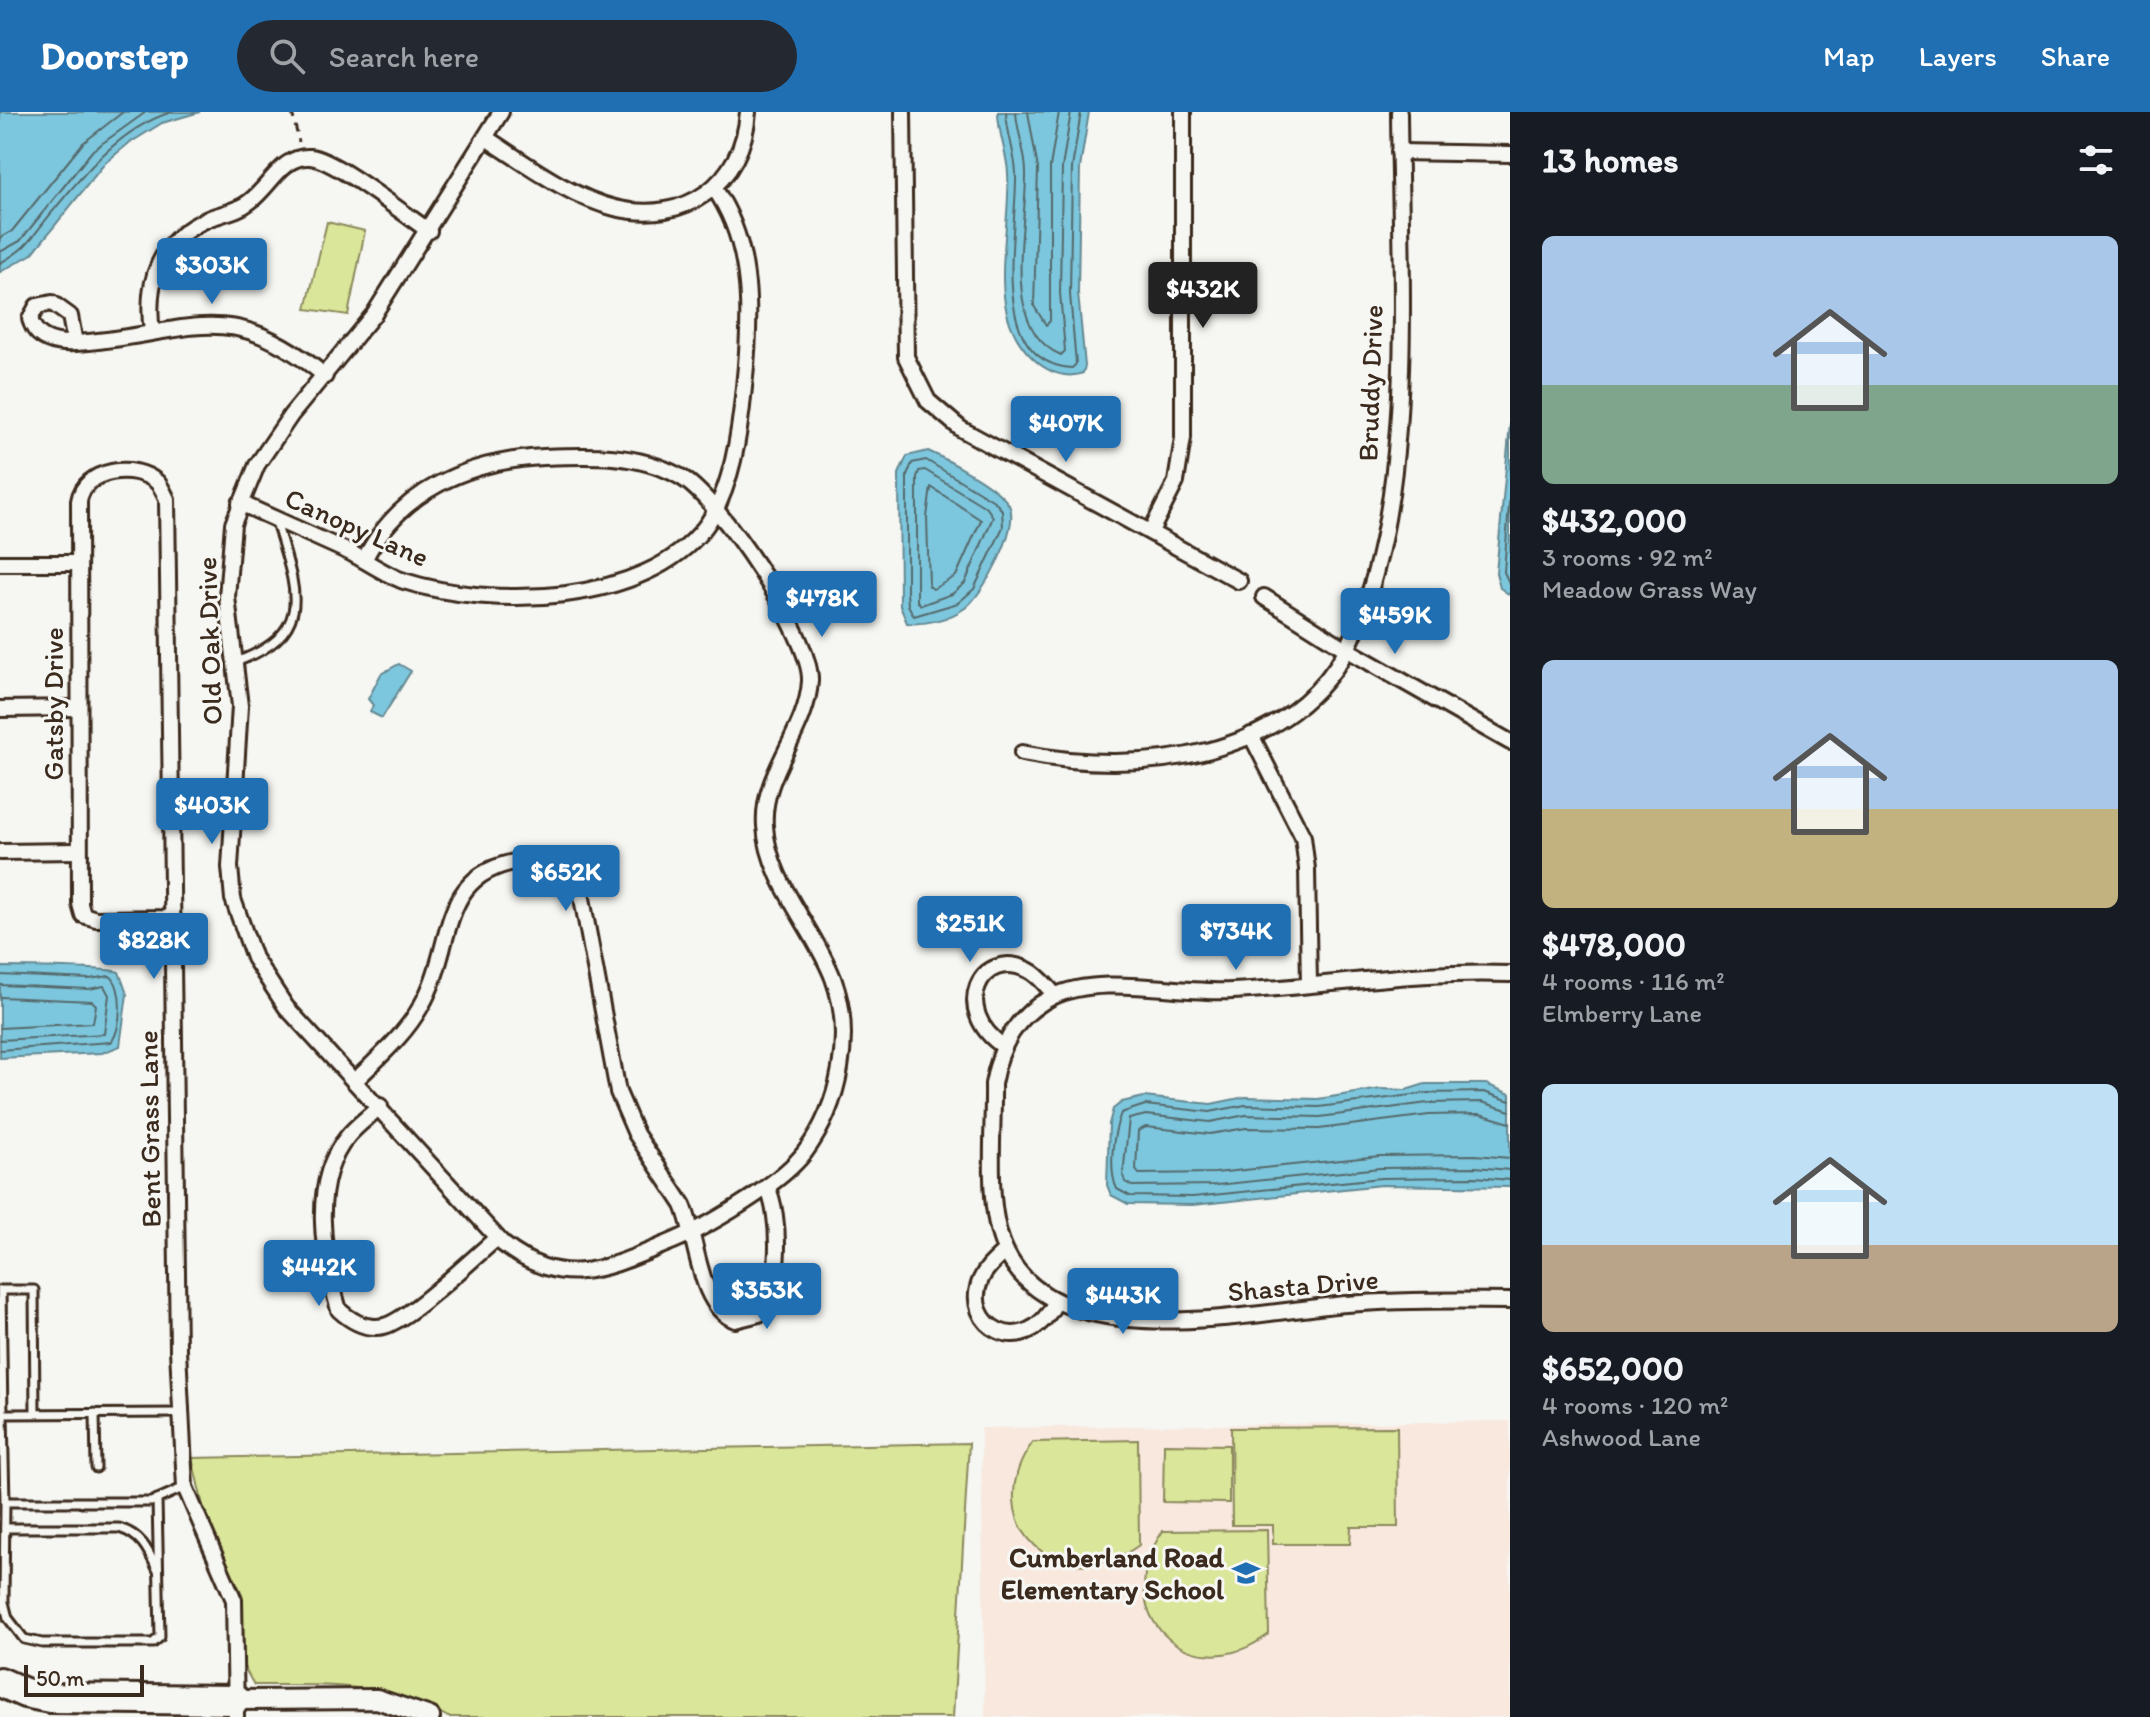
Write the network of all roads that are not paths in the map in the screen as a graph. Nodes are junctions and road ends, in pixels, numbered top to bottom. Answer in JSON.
{"nodes":[{"id":1,"x":501,"y":112,"type":"edge"},
{"id":2,"x":748,"y":112,"type":"edge"},
{"id":3,"x":903,"y":112,"type":"edge"},
{"id":4,"x":1183,"y":112,"type":"edge"},
{"id":5,"x":1399,"y":112,"type":"edge"},
{"id":6,"x":486,"y":138,"type":"junction"},
{"id":7,"x":1399,"y":152,"type":"junction"},
{"id":8,"x":1510,"y":154,"type":"edge"},
{"id":9,"x":714,"y":188,"type":"junction"},
{"id":10,"x":429,"y":231,"type":"junction"},
{"id":11,"x":152,"y":332,"type":"junction"},
{"id":12,"x":75,"y":343,"type":"dead end"},
{"id":13,"x":325,"y":376,"type":"junction"},
{"id":14,"x":159,"y":483,"type":"joint"},
{"id":15,"x":240,"y":503,"type":"junction"},
{"id":16,"x":715,"y":510,"type":"junction"},
{"id":17,"x":275,"y":519,"type":"junction"},
{"id":18,"x":1151,"y":531,"type":"junction"},
{"id":19,"x":364,"y":560,"type":"junction"},
{"id":20,"x":0,"y":563,"type":"edge"},
{"id":21,"x":79,"y":563,"type":"junction"},
{"id":22,"x":1239,"y":581,"type":"dead end"},
{"id":23,"x":1264,"y":597,"type":"dead end"},
{"id":24,"x":1346,"y":649,"type":"junction"},
{"id":25,"x":236,"y":662,"type":"junction"},
{"id":26,"x":79,"y":708,"type":"junction"},
{"id":27,"x":0,"y":709,"type":"edge"},
{"id":28,"x":1251,"y":735,"type":"junction"},
{"id":29,"x":1510,"y":742,"type":"edge"},
{"id":30,"x":1022,"y":753,"type":"dead end"},
{"id":31,"x":78,"y":851,"type":"junction"},
{"id":32,"x":0,"y":852,"type":"edge"},
{"id":33,"x":171,"y":918,"type":"junction"},
{"id":34,"x":1510,"y":974,"type":"edge"},
{"id":35,"x":1309,"y":985,"type":"junction"},
{"id":36,"x":1055,"y":995,"type":"junction"},
{"id":37,"x":1003,"y":1046,"type":"junction"},
{"id":38,"x":356,"y":1080,"type":"junction"},
{"id":39,"x":380,"y":1106,"type":"junction"},
{"id":40,"x":767,"y":1187,"type":"junction"},
{"id":41,"x":691,"y":1231,"type":"junction"},
{"id":42,"x":497,"y":1238,"type":"junction"},
{"id":43,"x":1005,"y":1251,"type":"junction"},
{"id":44,"x":1510,"y":1301,"type":"edge"},
{"id":45,"x":1055,"y":1303,"type":"junction"},
{"id":46,"x":35,"y":1413,"type":"junction"},
{"id":47,"x":95,"y":1413,"type":"junction"},
{"id":48,"x":181,"y":1413,"type":"junction"},
{"id":49,"x":3,"y":1414,"type":"junction"},
{"id":50,"x":96,"y":1468,"type":"dead end"},
{"id":51,"x":185,"y":1487,"type":"junction"},
{"id":52,"x":157,"y":1499,"type":"junction"},
{"id":53,"x":5,"y":1502,"type":"junction"},
{"id":54,"x":5,"y":1528,"type":"junction"},
{"id":55,"x":159,"y":1573,"type":"junction"},
{"id":56,"x":0,"y":1682,"type":"edge"},
{"id":57,"x":236,"y":1708,"type":"edge"},
{"id":58,"x":430,"y":1717,"type":"edge"}],
"edges":[{"from":1,"to":6,"type":"street","name":"Old Oak Drive"},
{"from":2,"to":9,"type":"street"},
{"from":3,"to":18,"type":"street"},
{"from":4,"to":18,"type":"street"},
{"from":5,"to":7,"type":"street","name":"Bruddy Drive"},
{"from":6,"to":9,"type":"street"},
{"from":6,"to":10,"type":"street","name":"Old Oak Drive"},
{"from":7,"to":8,"type":"street"},
{"from":7,"to":24,"type":"street","name":"Bruddy Drive"},
{"from":9,"to":16,"type":"street","name":"Canopy Lane"},
{"from":10,"to":11,"type":"street"},
{"from":10,"to":13,"type":"street","name":"Old Oak Drive"},
{"from":11,"to":12,"type":"street"},
{"from":11,"to":13,"type":"street"},
{"from":13,"to":15,"type":"street","name":"Old Oak Drive"},
{"from":14,"to":21,"type":"street","name":"Gatsby Drive"},
{"from":14,"to":33,"type":"street","name":"Bent Grass Lane"},
{"from":15,"to":17,"type":"street","name":"Canopy Lane"},
{"from":15,"to":25,"type":"street","name":"Old Oak Drive"},
{"from":16,"to":19,"type":"street","name":"Canopy Lane"},
{"from":16,"to":19,"type":"street","name":"Old Oak Drive"},
{"from":16,"to":40,"type":"street","name":"Old Oak Drive"},
{"from":17,"to":19,"type":"street","name":"Canopy Lane"},
{"from":17,"to":25,"type":"lane"},
{"from":18,"to":22,"type":"street"},
{"from":20,"to":21,"type":"street"},
{"from":21,"to":26,"type":"street","name":"Gatsby Drive"},
{"from":23,"to":24,"type":"street"},
{"from":24,"to":28,"type":"street","name":"Bruddy Drive"},
{"from":24,"to":29,"type":"street"},
{"from":25,"to":38,"type":"street","name":"Old Oak Drive"},
{"from":26,"to":27,"type":"street"},
{"from":26,"to":31,"type":"street","name":"Gatsby Drive"},
{"from":28,"to":30,"type":"street","name":"Bruddy Drive"},
{"from":28,"to":35,"type":"street"},
{"from":31,"to":32,"type":"street"},
{"from":31,"to":33,"type":"street","name":"Gatsby Drive"},
{"from":33,"to":48,"type":"street","name":"Bent Grass Lane"},
{"from":34,"to":35,"type":"street"},
{"from":35,"to":36,"type":"street"},
{"from":36,"to":37,"type":"street"},
{"from":36,"to":37,"type":"street"},
{"from":37,"to":43,"type":"street","name":"Shasta Drive"},
{"from":38,"to":39,"type":"street","name":"Old Oak Drive"},
{"from":38,"to":41,"type":"street"},
{"from":39,"to":42,"type":"street","name":"Old Oak Drive"},
{"from":39,"to":42,"type":"street"},
{"from":40,"to":41,"type":"street","name":"Old Oak Drive"},
{"from":40,"to":41,"type":"street"},
{"from":41,"to":42,"type":"street","name":"Old Oak Drive"},
{"from":43,"to":45,"type":"street","name":"Shasta Drive"},
{"from":43,"to":45,"type":"street"},
{"from":44,"to":45,"type":"street","name":"Shasta Drive"},
{"from":46,"to":47,"type":"lane"},
{"from":46,"to":49,"type":"lane"},
{"from":46,"to":49,"type":"lane"},
{"from":47,"to":48,"type":"lane"},
{"from":47,"to":50,"type":"lane"},
{"from":48,"to":51,"type":"street","name":"Bent Grass Lane"},
{"from":49,"to":53,"type":"lane"},
{"from":51,"to":52,"type":"lane"},
{"from":51,"to":57,"type":"street","name":"Bent Grass Lane"},
{"from":52,"to":53,"type":"lane"},
{"from":52,"to":55,"type":"lane"},
{"from":53,"to":54,"type":"lane"},
{"from":54,"to":55,"type":"lane"},
{"from":54,"to":55,"type":"lane"},
{"from":56,"to":57,"type":"highway"},
{"from":57,"to":58,"type":"street"}]}
